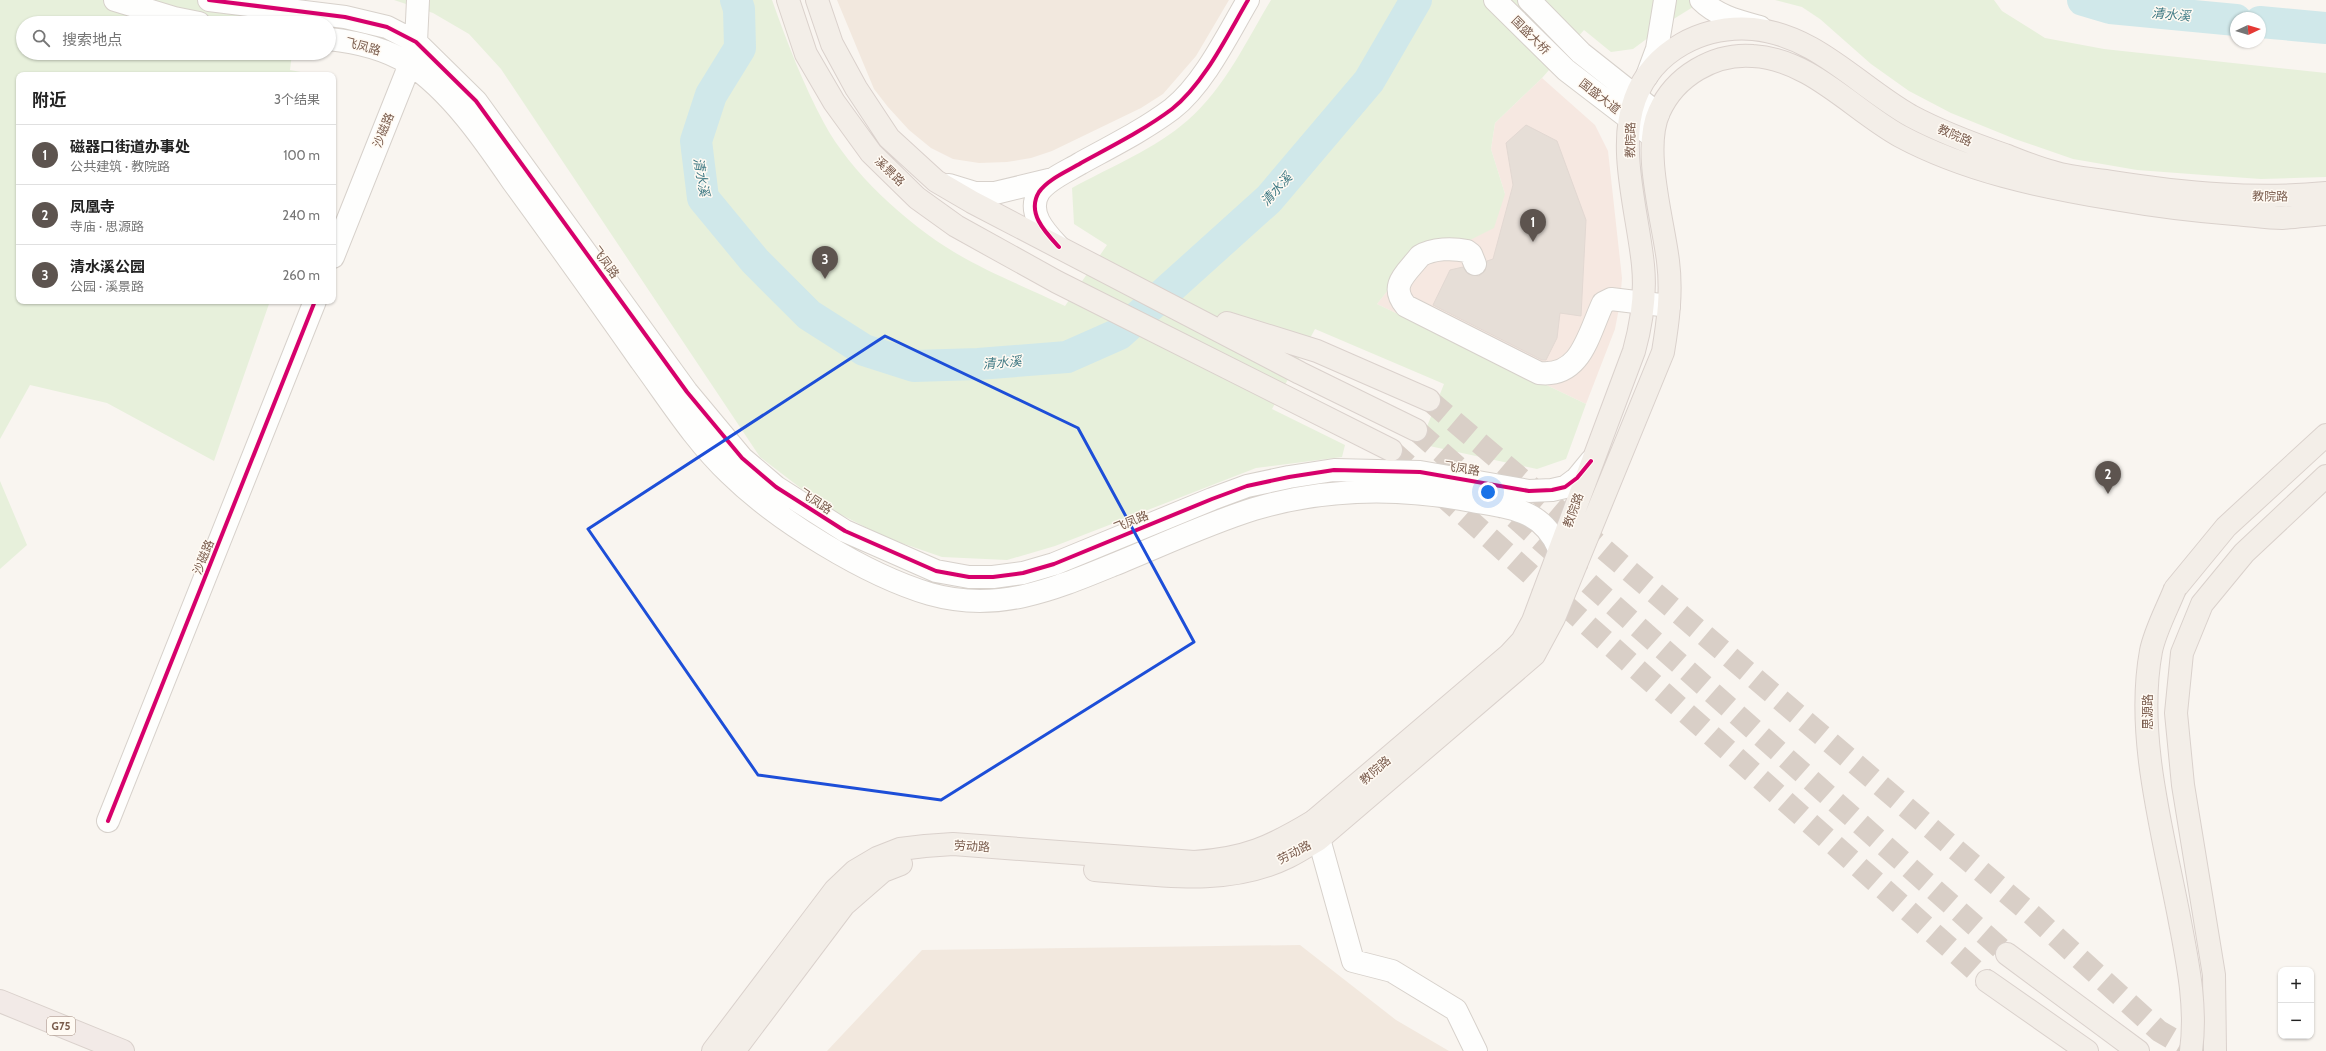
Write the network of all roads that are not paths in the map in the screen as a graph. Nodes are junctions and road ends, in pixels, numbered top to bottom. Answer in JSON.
{"nodes":[{"id":1,"x":115,"y":0,"type":"edge"},
{"id":2,"x":209,"y":0,"type":"edge"},
{"id":3,"x":418,"y":0,"type":"edge"},
{"id":4,"x":788,"y":0,"type":"edge"},
{"id":5,"x":817,"y":0,"type":"edge"},
{"id":6,"x":1248,"y":0,"type":"edge"},
{"id":7,"x":1495,"y":0,"type":"edge"},
{"id":8,"x":1529,"y":0,"type":"edge"},
{"id":9,"x":1665,"y":0,"type":"edge"},
{"id":10,"x":1701,"y":0,"type":"edge"},
{"id":11,"x":167,"y":16,"type":"edge"},
{"id":12,"x":1778,"y":33,"type":"junction"},
{"id":13,"x":336,"y":40,"type":"edge"},
{"id":14,"x":416,"y":42,"type":"junction"},
{"id":15,"x":1581,"y":53,"type":"joint"},
{"id":16,"x":410,"y":64,"type":"junction"},
{"id":17,"x":1566,"y":70,"type":"joint"},
{"id":18,"x":1646,"y":77,"type":"junction"},
{"id":19,"x":1635,"y":97,"type":"junction"},
{"id":20,"x":1658,"y":114,"type":"junction"},
{"id":21,"x":1629,"y":118,"type":"junction"},
{"id":22,"x":1652,"y":136,"type":"junction"},
{"id":23,"x":1054,"y":178,"type":"junction"},
{"id":24,"x":936,"y":181,"type":"junction"},
{"id":25,"x":2326,"y":193,"type":"edge"},
{"id":26,"x":2326,"y":214,"type":"edge"},
{"id":27,"x":336,"y":249,"type":"edge"},
{"id":28,"x":1068,"y":252,"type":"junction"},
{"id":29,"x":1475,"y":264,"type":"dead end"},
{"id":30,"x":1644,"y":303,"type":"junction"},
{"id":31,"x":315,"y":304,"type":"edge"},
{"id":32,"x":1174,"y":306,"type":"junction"},
{"id":33,"x":1669,"y":306,"type":"junction"},
{"id":34,"x":1429,"y":400,"type":"tunnel mouth"},
{"id":35,"x":1416,"y":430,"type":"tunnel mouth"},
{"id":36,"x":2326,"y":435,"type":"edge"},
{"id":37,"x":1391,"y":450,"type":"tunnel mouth"},
{"id":38,"x":1591,"y":461,"type":"junction"},
{"id":39,"x":2326,"y":476,"type":"edge"},
{"id":40,"x":1559,"y":549,"type":"junction"},
{"id":41,"x":108,"y":821,"type":"dead end"},
{"id":42,"x":1317,"y":830,"type":"junction"},
{"id":43,"x":2007,"y":954,"type":"tunnel mouth"},
{"id":44,"x":1986,"y":981,"type":"tunnel mouth"},
{"id":45,"x":0,"y":1002,"type":"edge"},
{"id":46,"x":123,"y":1051,"type":"edge"},
{"id":47,"x":712,"y":1051,"type":"edge"},
{"id":48,"x":734,"y":1051,"type":"edge"},
{"id":49,"x":1476,"y":1051,"type":"edge"},
{"id":50,"x":2087,"y":1051,"type":"edge"},
{"id":51,"x":2138,"y":1051,"type":"edge"},
{"id":52,"x":2191,"y":1051,"type":"edge"},
{"id":53,"x":2215,"y":1051,"type":"edge"}],
"edges":[{"from":1,"to":11,"type":"street"},
{"from":2,"to":14,"type":"street","name":"飞凤路"},
{"from":3,"to":14,"type":"street","name":"沙磁路"},
{"from":4,"to":37,"type":"main road","name":"溪景路"},
{"from":5,"to":24,"type":"main road","name":"溪景路"},
{"from":6,"to":23,"type":"street"},
{"from":7,"to":17,"type":"street","name":"国盛大桥"},
{"from":8,"to":15,"type":"street","name":"国盛大桥"},
{"from":9,"to":18,"type":"street"},
{"from":10,"to":12,"type":"street"},
{"from":12,"to":18,"type":"main road","name":"教院路"},
{"from":12,"to":25,"type":"main road","name":"教院路"},
{"from":13,"to":16,"type":"street","name":"飞凤路"},
{"from":14,"to":16,"type":"street","name":"沙磁路"},
{"from":14,"to":38,"type":"street","name":"飞凤路"},
{"from":15,"to":19,"type":"street","name":"国盛大道"},
{"from":16,"to":27,"type":"street","name":"沙磁路"},
{"from":16,"to":40,"type":"street","name":"飞凤路"},
{"from":17,"to":21,"type":"street","name":"国盛大道"},
{"from":18,"to":19,"type":"main road","name":"教院路"},
{"from":19,"to":20,"type":"street","name":"国盛大道"},
{"from":19,"to":21,"type":"main road","name":"教院路"},
{"from":20,"to":22,"type":"main road","name":"教院路"},
{"from":20,"to":26,"type":"main road","name":"教院路"},
{"from":21,"to":22,"type":"street","name":"国盛大道"},
{"from":21,"to":30,"type":"main road","name":"教院路"},
{"from":22,"to":33,"type":"main road","name":"教院路"},
{"from":23,"to":24,"type":"street"},
{"from":23,"to":28,"type":"street"},
{"from":24,"to":28,"type":"main road","name":"溪景路"},
{"from":28,"to":32,"type":"main road","name":"溪景路"},
{"from":29,"to":30,"type":"street"},
{"from":30,"to":33,"type":"street"},
{"from":30,"to":38,"type":"main road","name":"教院路"},
{"from":31,"to":41,"type":"street","name":"沙磁路"},
{"from":32,"to":34,"type":"main road"},
{"from":32,"to":35,"type":"main road"},
{"from":33,"to":42,"type":"main road","name":"教院路"},
{"from":36,"to":52,"type":"main road","name":"思源路","bridge":true},
{"from":38,"to":40,"type":"main road","name":"教院路"},
{"from":39,"to":53,"type":"main road"},
{"from":40,"to":42,"type":"main road","name":"教院路"},
{"from":42,"to":47,"type":"main road","name":"劳动路"},
{"from":42,"to":48,"type":"main road","name":"劳动路"},
{"from":42,"to":49,"type":"street"},
{"from":43,"to":51,"type":"main road"},
{"from":44,"to":50,"type":"main road"},
{"from":45,"to":46,"type":"highway","number":"G75"}]}
